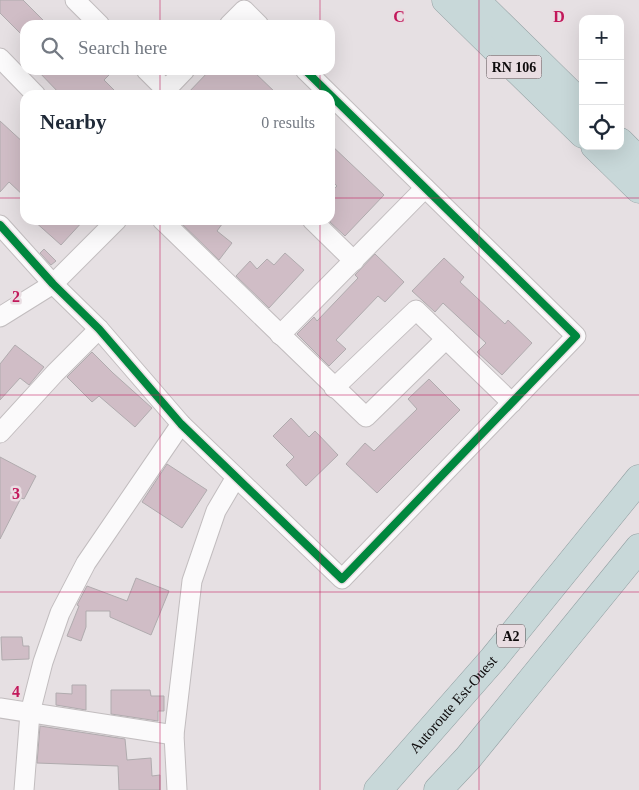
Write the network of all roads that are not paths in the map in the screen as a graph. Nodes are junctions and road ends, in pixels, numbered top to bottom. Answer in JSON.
{"nodes":[{"id":1,"x":75,"y":0,"type":"edge"},
{"id":2,"x":446,"y":0,"type":"edge"},
{"id":3,"x":475,"y":0,"type":"edge"},
{"id":4,"x":249,"y":5,"type":"edge"},
{"id":5,"x":95,"y":20,"type":"edge"},
{"id":6,"x":234,"y":20,"type":"edge"},
{"id":7,"x":256,"y":20,"type":"edge"},
{"id":8,"x":0,"y":58,"type":"edge"},
{"id":9,"x":150,"y":75,"type":"edge"},
{"id":10,"x":180,"y":75,"type":"edge"},
{"id":11,"x":310,"y":75,"type":"edge"},
{"id":12,"x":31,"y":90,"type":"edge"},
{"id":13,"x":162,"y":90,"type":"edge"},
{"id":14,"x":166,"y":90,"type":"edge"},
{"id":15,"x":325,"y":90,"type":"edge"},
{"id":16,"x":335,"y":100,"type":"edge"},
{"id":17,"x":582,"y":105,"type":"edge"},
{"id":18,"x":579,"y":130,"type":"edge"},
{"id":19,"x":624,"y":146,"type":"edge"},
{"id":20,"x":599,"y":150,"type":"edge"},
{"id":21,"x":639,"y":161,"type":"edge"},
{"id":22,"x":425,"y":188,"type":"junction"},
{"id":23,"x":639,"y":189,"type":"edge"},
{"id":24,"x":0,"y":225,"type":"edge"},
{"id":25,"x":112,"y":225,"type":"edge"},
{"id":26,"x":167,"y":225,"type":"edge"},
{"id":27,"x":317,"y":225,"type":"edge"},
{"id":28,"x":354,"y":262,"type":"junction"},
{"id":29,"x":53,"y":284,"type":"junction"},
{"id":30,"x":0,"y":317,"type":"edge"},
{"id":31,"x":99,"y":329,"type":"junction"},
{"id":32,"x":280,"y":335,"type":"junction"},
{"id":33,"x":446,"y":339,"type":"junction"},
{"id":34,"x":334,"y":388,"type":"junction"},
{"id":35,"x":512,"y":402,"type":"junction"},
{"id":36,"x":181,"y":424,"type":"junction"},
{"id":37,"x":0,"y":433,"type":"edge"},
{"id":38,"x":236,"y":477,"type":"junction"},
{"id":39,"x":639,"y":479,"type":"edge"},
{"id":40,"x":639,"y":548,"type":"edge"},
{"id":41,"x":0,"y":708,"type":"edge"},
{"id":42,"x":30,"y":713,"type":"junction"},
{"id":43,"x":174,"y":735,"type":"junction"},
{"id":44,"x":24,"y":790,"type":"edge"},
{"id":45,"x":177,"y":790,"type":"edge"},
{"id":46,"x":378,"y":790,"type":"edge"},
{"id":47,"x":438,"y":790,"type":"edge"}],
"edges":[{"from":1,"to":5,"type":"street"},
{"from":2,"to":18,"type":"highway","number":"RN 106"},
{"from":3,"to":17,"type":"highway","number":"RN 106"},
{"from":4,"to":6,"type":"street"},
{"from":4,"to":7,"type":"street"},
{"from":8,"to":12,"type":"street"},
{"from":9,"to":13,"type":"street"},
{"from":10,"to":14,"type":"street"},
{"from":11,"to":15,"type":"street"},
{"from":16,"to":22,"type":"street"},
{"from":19,"to":21,"type":"highway"},
{"from":20,"to":23,"type":"highway"},
{"from":22,"to":28,"type":"street"},
{"from":22,"to":35,"type":"street"},
{"from":24,"to":29,"type":"street"},
{"from":25,"to":29,"type":"street"},
{"from":26,"to":32,"type":"street"},
{"from":27,"to":28,"type":"street"},
{"from":28,"to":32,"type":"street"},
{"from":29,"to":30,"type":"street"},
{"from":29,"to":31,"type":"street"},
{"from":31,"to":36,"type":"street"},
{"from":31,"to":37,"type":"street"},
{"from":32,"to":34,"type":"street"},
{"from":33,"to":34,"type":"street"},
{"from":33,"to":34,"type":"street"},
{"from":33,"to":35,"type":"street"},
{"from":35,"to":38,"type":"street"},
{"from":36,"to":38,"type":"street"},
{"from":36,"to":42,"type":"street"},
{"from":38,"to":43,"type":"street"},
{"from":39,"to":46,"type":"highway","name":"Autoroute Est-Ouest","number":"A2"},
{"from":40,"to":47,"type":"highway"},
{"from":41,"to":42,"type":"street"},
{"from":42,"to":43,"type":"street"},
{"from":42,"to":44,"type":"street"},
{"from":43,"to":45,"type":"street"}]}
